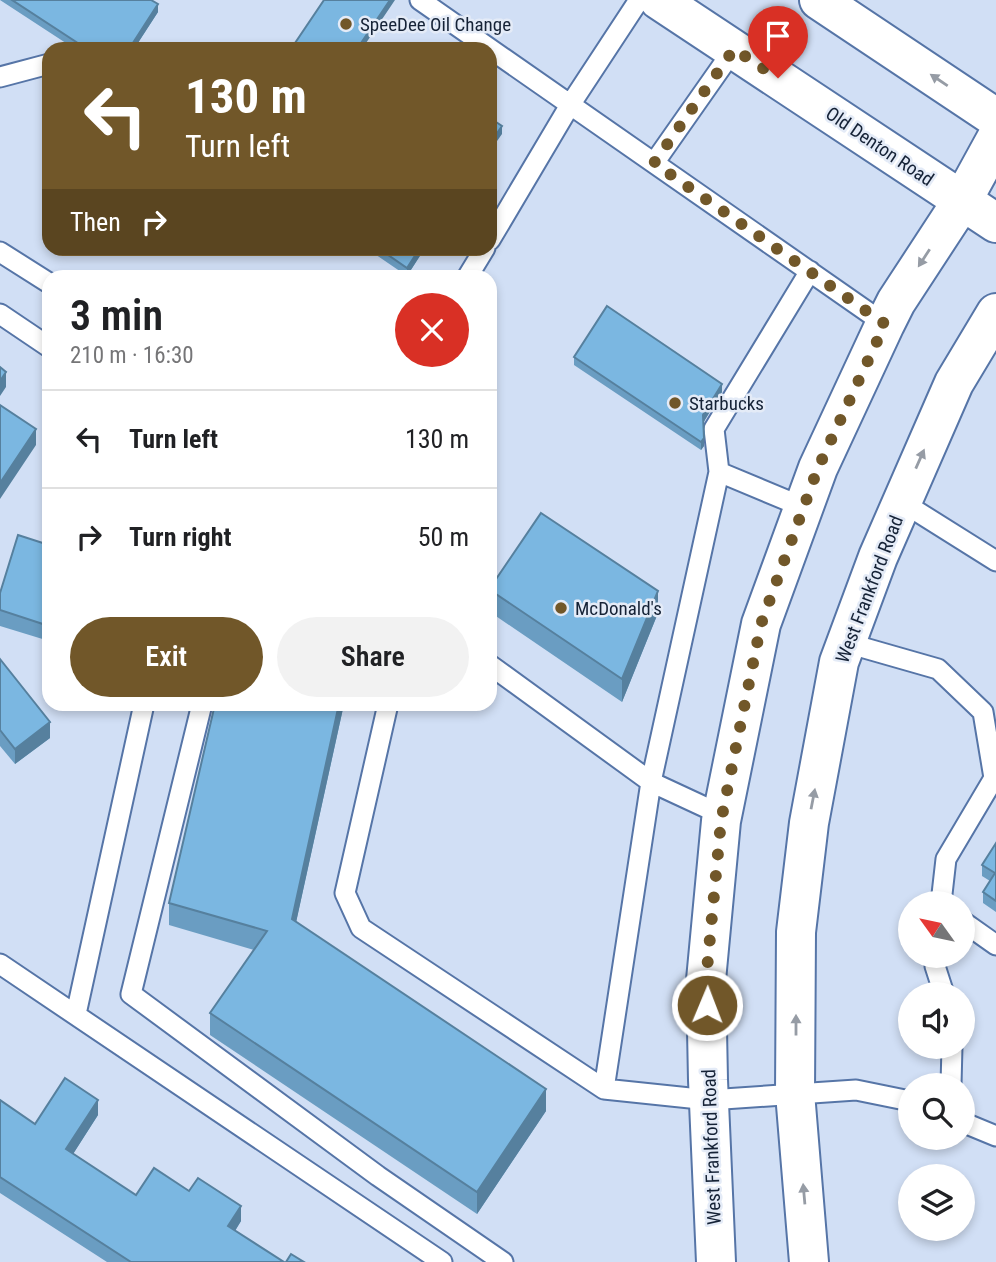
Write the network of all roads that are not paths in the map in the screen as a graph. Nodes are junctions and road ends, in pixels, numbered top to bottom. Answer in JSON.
{"nodes":[{"id":1,"x":420,"y":0,"type":"edge"},
{"id":2,"x":639,"y":0,"type":"edge"},
{"id":3,"x":659,"y":0,"type":"edge"},
{"id":4,"x":819,"y":0,"type":"edge"},
{"id":5,"x":480,"y":42,"type":"edge"},
{"id":6,"x":734,"y":49,"type":"junction"},
{"id":7,"x":497,"y":54,"type":"edge"},
{"id":8,"x":42,"y":66,"type":"edge"},
{"id":9,"x":0,"y":78,"type":"edge"},
{"id":10,"x":570,"y":105,"type":"junction"},
{"id":11,"x":996,"y":118,"type":"edge"},
{"id":12,"x":996,"y":139,"type":"edge"},
{"id":13,"x":654,"y":163,"type":"junction"},
{"id":14,"x":961,"y":201,"type":"junction"},
{"id":15,"x":996,"y":223,"type":"edge"},
{"id":16,"x":497,"y":228,"type":"edge"},
{"id":17,"x":0,"y":252,"type":"edge"},
{"id":18,"x":810,"y":271,"type":"junction"},
{"id":19,"x":42,"y":279,"type":"edge"},
{"id":20,"x":996,"y":313,"type":"edge"},
{"id":21,"x":0,"y":314,"type":"edge"},
{"id":22,"x":885,"y":324,"type":"junction"},
{"id":23,"x":42,"y":342,"type":"edge"},
{"id":24,"x":719,"y":472,"type":"junction"},
{"id":25,"x":902,"y":502,"type":"junction"},
{"id":26,"x":803,"y":507,"type":"junction"},
{"id":27,"x":996,"y":561,"type":"edge"},
{"id":28,"x":846,"y":643,"type":"junction"},
{"id":29,"x":497,"y":670,"type":"edge"},
{"id":30,"x":142,"y":711,"type":"edge"},
{"id":31,"x":200,"y":711,"type":"edge"},
{"id":32,"x":386,"y":711,"type":"edge"},
{"id":33,"x":993,"y":760,"type":"edge"},
{"id":34,"x":651,"y":782,"type":"junction"},
{"id":35,"x":722,"y":815,"type":"junction"},
{"id":36,"x":942,"y":891,"type":"edge"},
{"id":37,"x":975,"y":930,"type":"edge"},
{"id":38,"x":996,"y":945,"type":"edge"},
{"id":39,"x":0,"y":964,"type":"edge"},
{"id":40,"x":76,"y":1014,"type":"junction"},
{"id":41,"x":604,"y":1089,"type":"junction"},
{"id":42,"x":795,"y":1093,"type":"junction"},
{"id":43,"x":898,"y":1099,"type":"edge"},
{"id":44,"x":709,"y":1100,"type":"junction"},
{"id":45,"x":975,"y":1127,"type":"edge"},
{"id":46,"x":996,"y":1136,"type":"edge"},
{"id":47,"x":442,"y":1262,"type":"edge"},
{"id":48,"x":503,"y":1262,"type":"edge"},
{"id":49,"x":716,"y":1262,"type":"edge"},
{"id":50,"x":809,"y":1262,"type":"edge"}],
"edges":[{"from":1,"to":5,"type":"lane"},
{"from":2,"to":10,"type":"lane"},
{"from":3,"to":6,"type":"main road","name":"Old Denton Road"},
{"from":11,"to":4,"type":"main road","one_way":true},
{"from":6,"to":13,"type":"lane"},
{"from":6,"to":14,"type":"main road","name":"Old Denton Road"},
{"from":7,"to":10,"type":"lane"},
{"from":8,"to":9,"type":"lane"},
{"from":10,"to":13,"type":"lane"},
{"from":10,"to":16,"type":"lane"},
{"from":12,"to":14,"type":"main road","name":"West Frankford Road"},
{"from":13,"to":18,"type":"lane"},
{"from":14,"to":15,"type":"main road","name":"Old Denton Road"},
{"from":14,"to":22,"type":"main road","name":"West Frankford Road","one_way":true},
{"from":17,"to":19,"type":"lane"},
{"from":18,"to":22,"type":"lane"},
{"from":18,"to":24,"type":"lane"},
{"from":25,"to":20,"type":"main road","name":"West Frankford Road","one_way":true},
{"from":21,"to":23,"type":"lane"},
{"from":22,"to":26,"type":"main road","name":"West Frankford Road"},
{"from":24,"to":26,"type":"lane"},
{"from":24,"to":34,"type":"lane"},
{"from":25,"to":27,"type":"lane"},
{"from":25,"to":28,"type":"main road","name":"West Frankford Road"},
{"from":26,"to":35,"type":"main road","name":"West Frankford Road"},
{"from":28,"to":33,"type":"lane"},
{"from":42,"to":28,"type":"main road","name":"West Frankford Road","one_way":true},
{"from":29,"to":34,"type":"lane"},
{"from":30,"to":40,"type":"lane"},
{"from":31,"to":48,"type":"lane"},
{"from":32,"to":41,"type":"lane"},
{"from":33,"to":36,"type":"lane"},
{"from":34,"to":35,"type":"lane"},
{"from":34,"to":41,"type":"lane"},
{"from":35,"to":44,"type":"main road","name":"West Frankford Road"},
{"from":37,"to":38,"type":"lane"},
{"from":39,"to":40,"type":"lane"},
{"from":40,"to":47,"type":"lane"},
{"from":41,"to":44,"type":"lane"},
{"from":42,"to":43,"type":"lane"},
{"from":42,"to":44,"type":"lane"},
{"from":50,"to":42,"type":"main road","name":"West Frankford Road","one_way":true},
{"from":44,"to":49,"type":"main road","name":"West Frankford Road"},
{"from":45,"to":46,"type":"lane"}]}
